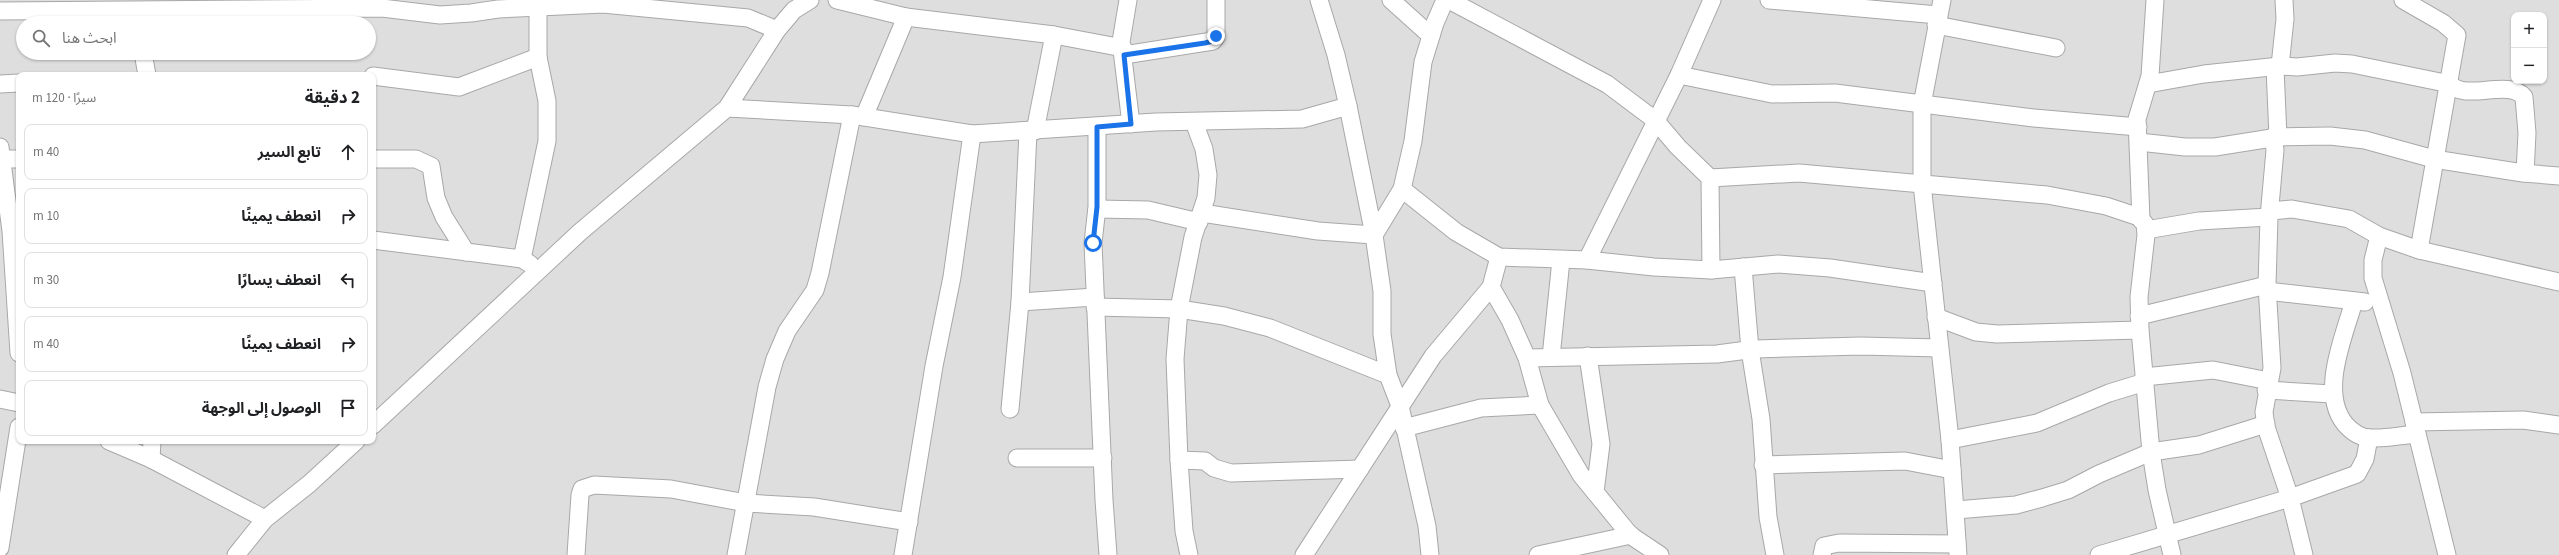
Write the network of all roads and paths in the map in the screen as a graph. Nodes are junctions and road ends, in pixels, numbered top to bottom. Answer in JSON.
{"nodes":[{"id":1,"x":810,"y":0,"type":"edge"},
{"id":2,"x":837,"y":0,"type":"edge"},
{"id":3,"x":1128,"y":0,"type":"edge"},
{"id":4,"x":1216,"y":0,"type":"edge"},
{"id":5,"x":1319,"y":0,"type":"edge"},
{"id":6,"x":1391,"y":0,"type":"edge"},
{"id":7,"x":1445,"y":0,"type":"edge"},
{"id":8,"x":1449,"y":0,"type":"edge"},
{"id":9,"x":1712,"y":0,"type":"edge"},
{"id":10,"x":1769,"y":0,"type":"edge"},
{"id":11,"x":2155,"y":0,"type":"edge"},
{"id":12,"x":2284,"y":0,"type":"edge"},
{"id":13,"x":2403,"y":0,"type":"edge"},
{"id":14,"x":531,"y":4,"type":"edge"},
{"id":15,"x":794,"y":5,"type":"edge"},
{"id":16,"x":0,"y":11,"type":"edge"},
{"id":17,"x":138,"y":11,"type":"edge"},
{"id":18,"x":1939,"y":13,"type":"edge"},
{"id":19,"x":906,"y":16,"type":"junction"},
{"id":20,"x":777,"y":30,"type":"junction"},
{"id":21,"x":1054,"y":35,"type":"junction"},
{"id":22,"x":1431,"y":36,"type":"junction"},
{"id":23,"x":2056,"y":48,"type":"dead end"},
{"id":24,"x":1123,"y":52,"type":"junction"},
{"id":25,"x":538,"y":57,"type":"junction"},
{"id":26,"x":145,"y":60,"type":"edge"},
{"id":27,"x":2278,"y":67,"type":"junction"},
{"id":28,"x":146,"y":72,"type":"edge"},
{"id":29,"x":1679,"y":75,"type":"junction"},
{"id":30,"x":376,"y":76,"type":"edge"},
{"id":31,"x":16,"y":83,"type":"edge"},
{"id":32,"x":0,"y":84,"type":"edge"},
{"id":33,"x":2148,"y":84,"type":"junction"},
{"id":34,"x":2450,"y":84,"type":"junction"},
{"id":35,"x":1922,"y":105,"type":"junction"},
{"id":36,"x":1348,"y":106,"type":"junction"},
{"id":37,"x":727,"y":108,"type":"junction"},
{"id":38,"x":858,"y":116,"type":"junction"},
{"id":39,"x":1655,"y":120,"type":"junction"},
{"id":40,"x":1194,"y":122,"type":"junction"},
{"id":41,"x":1131,"y":124,"type":"junction"},
{"id":42,"x":1097,"y":127,"type":"junction"},
{"id":43,"x":1031,"y":132,"type":"junction"},
{"id":44,"x":972,"y":134,"type":"junction"},
{"id":45,"x":2138,"y":135,"type":"junction"},
{"id":46,"x":2276,"y":137,"type":"junction"},
{"id":47,"x":1,"y":153,"type":"edge"},
{"id":48,"x":16,"y":158,"type":"edge"},
{"id":49,"x":376,"y":160,"type":"edge"},
{"id":50,"x":2434,"y":160,"type":"junction"},
{"id":51,"x":2525,"y":173,"type":"junction"},
{"id":52,"x":2559,"y":176,"type":"edge"},
{"id":53,"x":1710,"y":178,"type":"junction"},
{"id":54,"x":1922,"y":184,"type":"junction"},
{"id":55,"x":1402,"y":190,"type":"junction"},
{"id":56,"x":1097,"y":209,"type":"junction"},
{"id":57,"x":2270,"y":214,"type":"junction"},
{"id":58,"x":1201,"y":217,"type":"junction"},
{"id":59,"x":2143,"y":225,"type":"junction"},
{"id":60,"x":5,"y":231,"type":"edge"},
{"id":61,"x":1374,"y":235,"type":"junction"},
{"id":62,"x":2379,"y":236,"type":"junction"},
{"id":63,"x":376,"y":240,"type":"edge"},
{"id":64,"x":2419,"y":250,"type":"junction"},
{"id":65,"x":466,"y":252,"type":"junction"},
{"id":66,"x":1499,"y":257,"type":"junction"},
{"id":67,"x":522,"y":259,"type":"junction"},
{"id":68,"x":1561,"y":260,"type":"junction"},
{"id":69,"x":1586,"y":260,"type":"junction"},
{"id":70,"x":1743,"y":267,"type":"junction"},
{"id":71,"x":540,"y":269,"type":"junction"},
{"id":72,"x":1710,"y":270,"type":"junction"},
{"id":73,"x":2559,"y":282,"type":"edge"},
{"id":74,"x":1933,"y":283,"type":"junction"},
{"id":75,"x":1491,"y":287,"type":"junction"},
{"id":76,"x":2267,"y":288,"type":"junction"},
{"id":77,"x":2354,"y":301,"type":"junction"},
{"id":78,"x":1020,"y":302,"type":"junction"},
{"id":79,"x":1095,"y":302,"type":"junction"},
{"id":80,"x":2379,"y":304,"type":"junction"},
{"id":81,"x":1179,"y":309,"type":"junction"},
{"id":82,"x":1936,"y":318,"type":"junction"},
{"id":83,"x":2139,"y":323,"type":"junction"},
{"id":84,"x":16,"y":327,"type":"edge"},
{"id":85,"x":1939,"y":348,"type":"junction"},
{"id":86,"x":1750,"y":350,"type":"junction"},
{"id":87,"x":1588,"y":356,"type":"junction"},
{"id":88,"x":1551,"y":357,"type":"junction"},
{"id":89,"x":1526,"y":358,"type":"junction"},
{"id":90,"x":1388,"y":374,"type":"junction"},
{"id":91,"x":2144,"y":380,"type":"junction"},
{"id":92,"x":2268,"y":386,"type":"junction"},
{"id":93,"x":2332,"y":394,"type":"junction"},
{"id":94,"x":0,"y":399,"type":"edge"},
{"id":95,"x":16,"y":402,"type":"edge"},
{"id":96,"x":1540,"y":405,"type":"junction"},
{"id":97,"x":1400,"y":406,"type":"junction"},
{"id":98,"x":1010,"y":409,"type":"dead end"},
{"id":99,"x":376,"y":422,"type":"edge"},
{"id":100,"x":2266,"y":424,"type":"junction"},
{"id":101,"x":2559,"y":425,"type":"edge"},
{"id":102,"x":1404,"y":428,"type":"junction"},
{"id":103,"x":2416,"y":428,"type":"junction"},
{"id":104,"x":16,"y":436,"type":"edge"},
{"id":105,"x":2369,"y":438,"type":"junction"},
{"id":106,"x":1950,"y":440,"type":"junction"},
{"id":107,"x":116,"y":444,"type":"edge"},
{"id":108,"x":152,"y":444,"type":"edge"},
{"id":109,"x":353,"y":444,"type":"edge"},
{"id":110,"x":2151,"y":452,"type":"junction"},
{"id":111,"x":1017,"y":458,"type":"dead end"},
{"id":112,"x":1103,"y":458,"type":"junction"},
{"id":113,"x":151,"y":459,"type":"junction"},
{"id":114,"x":1179,"y":460,"type":"junction"},
{"id":115,"x":7,"y":461,"type":"edge"},
{"id":116,"x":1763,"y":465,"type":"junction"},
{"id":117,"x":1360,"y":469,"type":"junction"},
{"id":118,"x":1952,"y":470,"type":"junction"},
{"id":119,"x":1595,"y":492,"type":"junction"},
{"id":120,"x":2290,"y":498,"type":"junction"},
{"id":121,"x":746,"y":503,"type":"junction"},
{"id":122,"x":1956,"y":510,"type":"junction"},
{"id":123,"x":265,"y":519,"type":"junction"},
{"id":124,"x":908,"y":522,"type":"junction"},
{"id":125,"x":2167,"y":534,"type":"junction"},
{"id":126,"x":1631,"y":535,"type":"junction"},
{"id":127,"x":0,"y":548,"type":"edge"},
{"id":128,"x":1958,"y":549,"type":"edge"},
{"id":129,"x":236,"y":555,"type":"edge"},
{"id":130,"x":576,"y":555,"type":"edge"},
{"id":131,"x":736,"y":555,"type":"edge"},
{"id":132,"x":904,"y":555,"type":"edge"},
{"id":133,"x":1108,"y":555,"type":"edge"},
{"id":134,"x":1189,"y":555,"type":"edge"},
{"id":135,"x":1304,"y":555,"type":"edge"},
{"id":136,"x":1430,"y":555,"type":"edge"},
{"id":137,"x":1538,"y":555,"type":"edge"},
{"id":138,"x":1660,"y":555,"type":"edge"},
{"id":139,"x":1775,"y":555,"type":"edge"},
{"id":140,"x":1822,"y":555,"type":"edge"},
{"id":141,"x":2099,"y":555,"type":"edge"},
{"id":142,"x":2172,"y":555,"type":"edge"},
{"id":143,"x":2304,"y":555,"type":"edge"},
{"id":144,"x":2447,"y":555,"type":"edge"}],
"edges":[{"from":1,"to":15,"type":"street"},
{"from":2,"to":19,"type":"street"},
{"from":3,"to":24,"type":"street"},
{"from":4,"to":24,"type":"street"},
{"from":5,"to":36,"type":"street"},
{"from":6,"to":22,"type":"street"},
{"from":7,"to":22,"type":"street"},
{"from":8,"to":39,"type":"street"},
{"from":9,"to":29,"type":"street"},
{"from":10,"to":18,"type":"street"},
{"from":11,"to":33,"type":"street"},
{"from":12,"to":27,"type":"street"},
{"from":13,"to":34,"type":"street"},
{"from":14,"to":17,"type":"street"},
{"from":14,"to":20,"type":"street"},
{"from":14,"to":25,"type":"street"},
{"from":15,"to":20,"type":"street"},
{"from":16,"to":17,"type":"street"},
{"from":18,"to":23,"type":"street"},
{"from":18,"to":35,"type":"street"},
{"from":19,"to":21,"type":"street"},
{"from":19,"to":38,"type":"street"},
{"from":20,"to":37,"type":"street"},
{"from":21,"to":24,"type":"street"},
{"from":21,"to":43,"type":"street"},
{"from":22,"to":55,"type":"street"},
{"from":24,"to":41,"type":"street"},
{"from":25,"to":30,"type":"street"},
{"from":25,"to":67,"type":"street"},
{"from":26,"to":28,"type":"street"},
{"from":27,"to":33,"type":"street"},
{"from":27,"to":34,"type":"street"},
{"from":27,"to":46,"type":"street"},
{"from":29,"to":35,"type":"street"},
{"from":29,"to":39,"type":"street"},
{"from":31,"to":32,"type":"street"},
{"from":33,"to":45,"type":"street"},
{"from":34,"to":50,"type":"street"},
{"from":34,"to":51,"type":"street"},
{"from":35,"to":45,"type":"street"},
{"from":35,"to":54,"type":"street"},
{"from":36,"to":40,"type":"street"},
{"from":36,"to":61,"type":"street"},
{"from":37,"to":38,"type":"street"},
{"from":37,"to":71,"type":"street"},
{"from":38,"to":44,"type":"street"},
{"from":38,"to":121,"type":"street"},
{"from":39,"to":53,"type":"street"},
{"from":39,"to":69,"type":"street"},
{"from":40,"to":41,"type":"street"},
{"from":40,"to":58,"type":"street"},
{"from":41,"to":42,"type":"street"},
{"from":42,"to":43,"type":"street"},
{"from":42,"to":56,"type":"street"},
{"from":43,"to":44,"type":"street"},
{"from":43,"to":78,"type":"street"},
{"from":44,"to":124,"type":"street"},
{"from":45,"to":46,"type":"street"},
{"from":45,"to":59,"type":"street"},
{"from":46,"to":50,"type":"street"},
{"from":46,"to":57,"type":"street"},
{"from":47,"to":48,"type":"street"},
{"from":47,"to":60,"type":"street"},
{"from":49,"to":65,"type":"street"},
{"from":50,"to":51,"type":"street"},
{"from":50,"to":64,"type":"street"},
{"from":51,"to":52,"type":"street"},
{"from":53,"to":54,"type":"street"},
{"from":53,"to":72,"type":"street"},
{"from":54,"to":59,"type":"street"},
{"from":54,"to":74,"type":"street"},
{"from":55,"to":61,"type":"street"},
{"from":55,"to":66,"type":"street"},
{"from":56,"to":58,"type":"street"},
{"from":56,"to":79,"type":"street"},
{"from":57,"to":59,"type":"street"},
{"from":57,"to":62,"type":"street"},
{"from":57,"to":76,"type":"street"},
{"from":58,"to":61,"type":"street"},
{"from":58,"to":81,"type":"street"},
{"from":59,"to":83,"type":"street"},
{"from":60,"to":84,"type":"street"},
{"from":61,"to":90,"type":"street"},
{"from":62,"to":64,"type":"street"},
{"from":62,"to":80,"type":"street"},
{"from":63,"to":65,"type":"street"},
{"from":64,"to":73,"type":"street"},
{"from":65,"to":67,"type":"street"},
{"from":66,"to":68,"type":"street"},
{"from":66,"to":75,"type":"street"},
{"from":67,"to":71,"type":"street"},
{"from":68,"to":69,"type":"street"},
{"from":68,"to":88,"type":"street"},
{"from":69,"to":72,"type":"street"},
{"from":70,"to":72,"type":"street"},
{"from":70,"to":74,"type":"street"},
{"from":70,"to":86,"type":"street"},
{"from":71,"to":99,"type":"street"},
{"from":74,"to":82,"type":"street"},
{"from":75,"to":89,"type":"street"},
{"from":75,"to":97,"type":"street"},
{"from":76,"to":77,"type":"street"},
{"from":76,"to":83,"type":"street"},
{"from":76,"to":92,"type":"street"},
{"from":77,"to":80,"type":"street"},
{"from":77,"to":93,"type":"street"},
{"from":78,"to":79,"type":"street"},
{"from":78,"to":98,"type":"street"},
{"from":79,"to":81,"type":"street"},
{"from":79,"to":112,"type":"street"},
{"from":80,"to":103,"type":"street"},
{"from":81,"to":90,"type":"street"},
{"from":81,"to":114,"type":"street"},
{"from":82,"to":83,"type":"street"},
{"from":82,"to":85,"type":"street"},
{"from":83,"to":91,"type":"street"},
{"from":85,"to":86,"type":"street"},
{"from":85,"to":106,"type":"street"},
{"from":86,"to":87,"type":"street"},
{"from":86,"to":116,"type":"street"},
{"from":87,"to":88,"type":"street"},
{"from":87,"to":119,"type":"street"},
{"from":88,"to":89,"type":"street"},
{"from":89,"to":96,"type":"street"},
{"from":90,"to":97,"type":"street"},
{"from":91,"to":92,"type":"street"},
{"from":91,"to":106,"type":"street"},
{"from":91,"to":110,"type":"street"},
{"from":92,"to":93,"type":"street"},
{"from":92,"to":100,"type":"street"},
{"from":93,"to":105,"type":"street"},
{"from":94,"to":95,"type":"street"},
{"from":96,"to":102,"type":"street"},
{"from":96,"to":119,"type":"street"},
{"from":97,"to":102,"type":"street"},
{"from":97,"to":117,"type":"street"},
{"from":100,"to":110,"type":"street"},
{"from":100,"to":120,"type":"street"},
{"from":101,"to":103,"type":"street"},
{"from":102,"to":136,"type":"street"},
{"from":103,"to":105,"type":"street"},
{"from":103,"to":144,"type":"street"},
{"from":104,"to":115,"type":"street"},
{"from":105,"to":120,"type":"street"},
{"from":106,"to":118,"type":"street"},
{"from":107,"to":113,"type":"street"},
{"from":108,"to":113,"type":"street"},
{"from":109,"to":123,"type":"street"},
{"from":110,"to":122,"type":"street"},
{"from":110,"to":125,"type":"street"},
{"from":111,"to":112,"type":"street"},
{"from":112,"to":133,"type":"street"},
{"from":113,"to":123,"type":"street"},
{"from":114,"to":117,"type":"street"},
{"from":114,"to":134,"type":"street"},
{"from":115,"to":127,"type":"street"},
{"from":116,"to":118,"type":"street"},
{"from":116,"to":139,"type":"street"},
{"from":117,"to":135,"type":"street"},
{"from":118,"to":122,"type":"street"},
{"from":119,"to":126,"type":"street"},
{"from":120,"to":125,"type":"street"},
{"from":120,"to":143,"type":"street"},
{"from":121,"to":124,"type":"street"},
{"from":121,"to":130,"type":"street"},
{"from":121,"to":131,"type":"street"},
{"from":122,"to":128,"type":"street"},
{"from":123,"to":129,"type":"street"},
{"from":124,"to":132,"type":"street"},
{"from":125,"to":141,"type":"street"},
{"from":125,"to":142,"type":"street"},
{"from":126,"to":137,"type":"street"},
{"from":126,"to":138,"type":"street"},
{"from":128,"to":140,"type":"street"}]}
